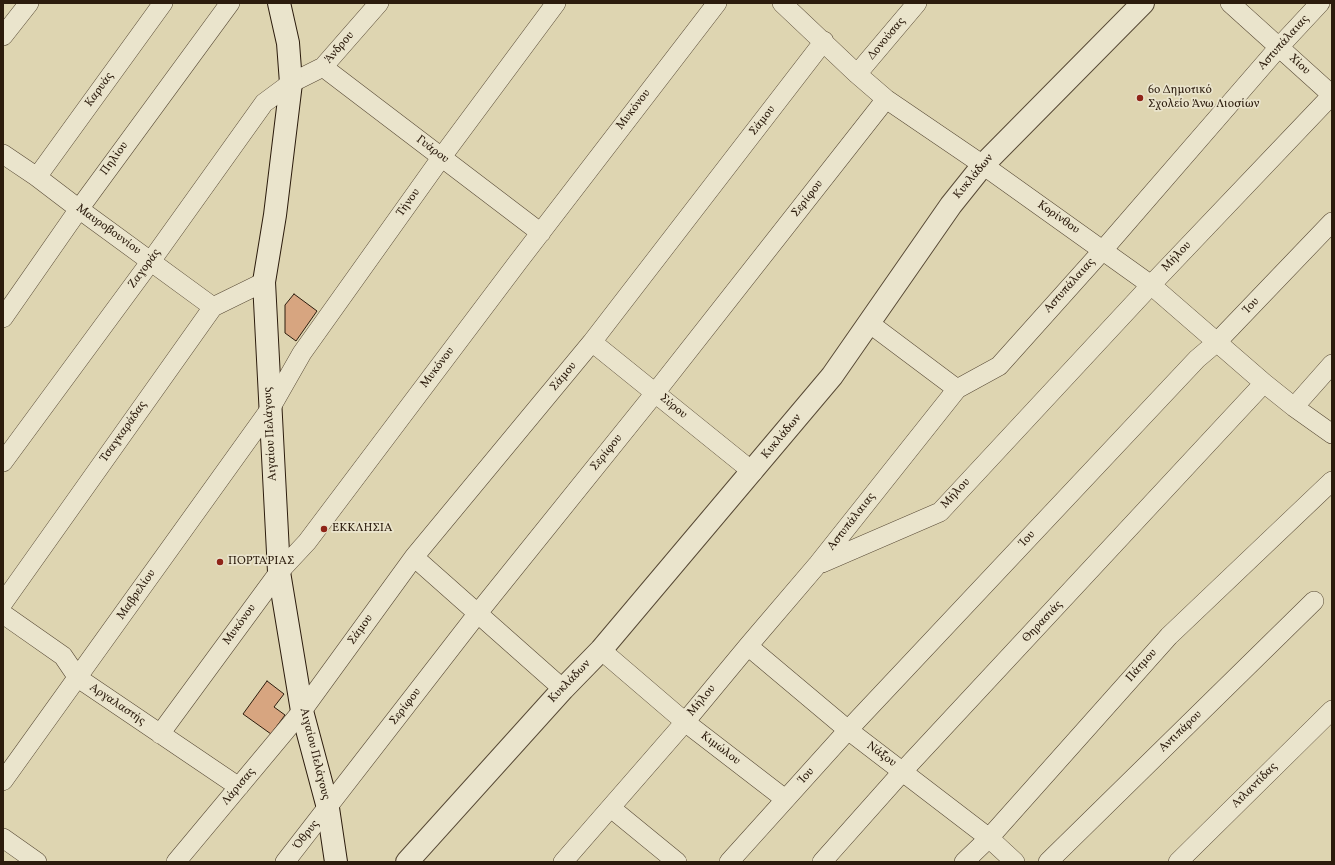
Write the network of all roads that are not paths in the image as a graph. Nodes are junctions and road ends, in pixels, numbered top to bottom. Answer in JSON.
{"nodes":[{"id":1,"x":29,"y":3,"type":"edge"},
{"id":2,"x":163,"y":3,"type":"edge"},
{"id":3,"x":230,"y":3,"type":"edge"},
{"id":4,"x":279,"y":3,"type":"edge"},
{"id":5,"x":380,"y":3,"type":"edge"},
{"id":6,"x":556,"y":3,"type":"edge"},
{"id":7,"x":717,"y":3,"type":"edge"},
{"id":8,"x":782,"y":3,"type":"edge"},
{"id":9,"x":918,"y":3,"type":"edge"},
{"id":10,"x":1143,"y":3,"type":"edge"},
{"id":11,"x":1230,"y":3,"type":"edge"},
{"id":12,"x":1320,"y":3,"type":"edge"},
{"id":13,"x":3,"y":36,"type":"edge"},
{"id":14,"x":824,"y":41,"type":"junction"},
{"id":15,"x":1279,"y":47,"type":"junction"},
{"id":16,"x":323,"y":67,"type":"junction"},
{"id":17,"x":857,"y":74,"type":"junction"},
{"id":18,"x":292,"y":83,"type":"junction"},
{"id":19,"x":1332,"y":95,"type":"edge"},
{"id":20,"x":886,"y":98,"type":"junction"},
{"id":21,"x":3,"y":154,"type":"edge"},
{"id":22,"x":441,"y":158,"type":"junction"},
{"id":23,"x":983,"y":165,"type":"junction"},
{"id":24,"x":37,"y":177,"type":"junction"},
{"id":25,"x":79,"y":209,"type":"junction"},
{"id":26,"x":1332,"y":222,"type":"edge"},
{"id":27,"x":541,"y":233,"type":"junction"},
{"id":28,"x":1103,"y":250,"type":"junction"},
{"id":29,"x":151,"y":261,"type":"junction"},
{"id":30,"x":264,"y":282,"type":"junction"},
{"id":31,"x":1151,"y":285,"type":"junction"},
{"id":32,"x":213,"y":308,"type":"junction"},
{"id":33,"x":3,"y":318,"type":"edge"},
{"id":34,"x":869,"y":323,"type":"junction"},
{"id":35,"x":592,"y":342,"type":"junction"},
{"id":36,"x":1218,"y":342,"type":"junction"},
{"id":37,"x":1332,"y":364,"type":"edge"},
{"id":38,"x":1264,"y":383,"type":"junction"},
{"id":39,"x":957,"y":389,"type":"junction"},
{"id":40,"x":655,"y":393,"type":"junction"},
{"id":41,"x":1294,"y":407,"type":"junction"},
{"id":42,"x":270,"y":409,"type":"junction"},
{"id":43,"x":1332,"y":434,"type":"edge"},
{"id":44,"x":3,"y":462,"type":"edge"},
{"id":45,"x":753,"y":472,"type":"junction"},
{"id":46,"x":1332,"y":481,"type":"edge"},
{"id":47,"x":414,"y":557,"type":"junction"},
{"id":48,"x":818,"y":564,"type":"junction"},
{"id":49,"x":279,"y":572,"type":"junction"},
{"id":50,"x":1314,"y":601,"type":"dead end"},
{"id":51,"x":3,"y":603,"type":"edge"},
{"id":52,"x":3,"y":614,"type":"edge"},
{"id":53,"x":478,"y":614,"type":"junction"},
{"id":54,"x":748,"y":646,"type":"junction"},
{"id":55,"x":601,"y":650,"type":"junction"},
{"id":56,"x":78,"y":678,"type":"junction"},
{"id":57,"x":563,"y":689,"type":"junction"},
{"id":58,"x":1332,"y":710,"type":"edge"},
{"id":59,"x":302,"y":711,"type":"junction"},
{"id":60,"x":685,"y":722,"type":"junction"},
{"id":61,"x":848,"y":730,"type":"junction"},
{"id":62,"x":160,"y":734,"type":"junction"},
{"id":63,"x":903,"y":771,"type":"junction"},
{"id":64,"x":3,"y":781,"type":"edge"},
{"id":65,"x":239,"y":787,"type":"junction"},
{"id":66,"x":786,"y":799,"type":"junction"},
{"id":67,"x":328,"y":808,"type":"junction"},
{"id":68,"x":611,"y":808,"type":"junction"},
{"id":69,"x":3,"y":838,"type":"edge"},
{"id":70,"x":989,"y":838,"type":"junction"},
{"id":71,"x":37,"y":862,"type":"edge"},
{"id":72,"x":176,"y":862,"type":"edge"},
{"id":73,"x":285,"y":862,"type":"edge"},
{"id":74,"x":336,"y":862,"type":"edge"},
{"id":75,"x":407,"y":862,"type":"edge"},
{"id":76,"x":563,"y":862,"type":"edge"},
{"id":77,"x":677,"y":862,"type":"edge"},
{"id":78,"x":729,"y":862,"type":"edge"},
{"id":79,"x":822,"y":862,"type":"edge"},
{"id":80,"x":964,"y":862,"type":"edge"},
{"id":81,"x":1015,"y":862,"type":"edge"},
{"id":82,"x":1048,"y":862,"type":"edge"},
{"id":83,"x":1178,"y":862,"type":"edge"}],
"edges":[{"from":1,"to":13,"type":"street"},
{"from":2,"to":24,"type":"street","name":"Καρυάς"},
{"from":3,"to":25,"type":"street","name":"Πηλίου"},
{"from":4,"to":18,"type":"street","name":"Αιγαίου Πελάγους"},
{"from":5,"to":16,"type":"street","name":"Άνδρου"},
{"from":6,"to":22,"type":"street","name":"Τήνου"},
{"from":7,"to":27,"type":"street","name":"Μυκόνου"},
{"from":8,"to":14,"type":"street","name":"Κορίνθου"},
{"from":9,"to":17,"type":"street","name":"Δονούσας"},
{"from":10,"to":23,"type":"street","name":"Κυκλάδων"},
{"from":11,"to":15,"type":"street","name":"Χίου"},
{"from":12,"to":15,"type":"street","name":"Αστυπάλαιας"},
{"from":14,"to":17,"type":"street","name":"Κορίνθου"},
{"from":14,"to":35,"type":"street","name":"Σάμου"},
{"from":15,"to":19,"type":"street","name":"Χίου"},
{"from":15,"to":28,"type":"street","name":"Αστυπάλαιας"},
{"from":16,"to":18,"type":"street","name":"Άνδρου"},
{"from":16,"to":22,"type":"street","name":"Γυάρου"},
{"from":17,"to":20,"type":"street","name":"Κορίνθου"},
{"from":18,"to":29,"type":"street","name":"Ζαγοράς"},
{"from":18,"to":30,"type":"street","name":"Αιγαίου Πελάγους"},
{"from":19,"to":31,"type":"street","name":"Μήλου"},
{"from":20,"to":23,"type":"street","name":"Κορίνθου"},
{"from":20,"to":40,"type":"street","name":"Σερίφου"},
{"from":21,"to":24,"type":"street","name":"Μαυροβουνίου"},
{"from":22,"to":27,"type":"street","name":"Γυάρου"},
{"from":22,"to":42,"type":"street","name":"Τήνου"},
{"from":23,"to":28,"type":"street","name":"Κορίνθου"},
{"from":23,"to":34,"type":"street","name":"Κυκλάδων"},
{"from":24,"to":25,"type":"street","name":"Μαυροβουνίου"},
{"from":25,"to":29,"type":"street","name":"Μαυροβουνίου"},
{"from":25,"to":33,"type":"street","name":"Πηλίου"},
{"from":26,"to":36,"type":"street","name":"Ίου"},
{"from":27,"to":49,"type":"street","name":"Μυκόνου"},
{"from":28,"to":31,"type":"street","name":"Κορίνθου"},
{"from":28,"to":39,"type":"street","name":"Αστυπάλαιας"},
{"from":29,"to":32,"type":"street","name":"Μαυροβουνίου"},
{"from":29,"to":44,"type":"street","name":"Ζαγοράς"},
{"from":30,"to":32,"type":"street","name":"Τσαγκαράδας"},
{"from":30,"to":42,"type":"street","name":"Αιγαίου Πελάγους"},
{"from":31,"to":36,"type":"street","name":"Κορίνθου"},
{"from":31,"to":48,"type":"street","name":"Μήλου"},
{"from":32,"to":51,"type":"street","name":"Τσαγκαράδας"},
{"from":34,"to":39,"type":"street"},
{"from":34,"to":45,"type":"street","name":"Κυκλάδων"},
{"from":35,"to":40,"type":"street","name":"Σύρου"},
{"from":35,"to":47,"type":"street","name":"Σάμου"},
{"from":36,"to":38,"type":"street","name":"Κορίνθου"},
{"from":36,"to":61,"type":"street","name":"Ίου"},
{"from":37,"to":41,"type":"street"},
{"from":38,"to":41,"type":"street","name":"Κορίνθου"},
{"from":38,"to":63,"type":"street","name":"Θηρασιάς"},
{"from":39,"to":48,"type":"street","name":"Αστυπάλαιας"},
{"from":40,"to":45,"type":"street","name":"Σύρου"},
{"from":40,"to":53,"type":"street","name":"Σερίφου"},
{"from":41,"to":43,"type":"street","name":"Κορίνθου"},
{"from":42,"to":49,"type":"street","name":"Αιγαίου Πελάγους"},
{"from":42,"to":56,"type":"street","name":"Μαβρελίου"},
{"from":45,"to":55,"type":"street","name":"Κυκλάδων"},
{"from":46,"to":70,"type":"street","name":"Πάτμου"},
{"from":47,"to":53,"type":"street"},
{"from":47,"to":59,"type":"street","name":"Σάμου"},
{"from":48,"to":54,"type":"street","name":"Μήλου"},
{"from":49,"to":59,"type":"street","name":"Αιγαίου Πελάγους"},
{"from":49,"to":62,"type":"street","name":"Μυκόνου"},
{"from":50,"to":82,"type":"street","name":"Αντιπάρου"},
{"from":52,"to":56,"type":"street","name":"Αργαλαστής"},
{"from":53,"to":57,"type":"street"},
{"from":53,"to":67,"type":"street","name":"Σερίφου"},
{"from":54,"to":60,"type":"street","name":"Μήλου"},
{"from":54,"to":61,"type":"street","name":"Νάξου"},
{"from":55,"to":57,"type":"street","name":"Κυκλάδων"},
{"from":55,"to":60,"type":"street","name":"Κιμώλου"},
{"from":56,"to":62,"type":"street","name":"Αργαλαστής"},
{"from":56,"to":64,"type":"street","name":"Μαβρελίου"},
{"from":57,"to":75,"type":"street","name":"Κυκλάδων"},
{"from":58,"to":83,"type":"street","name":"Ατλαντίδας"},
{"from":59,"to":65,"type":"street","name":"Λάρισας"},
{"from":59,"to":67,"type":"street","name":"Αιγαίου Πελάγους"},
{"from":60,"to":66,"type":"street","name":"Κιμώλου"},
{"from":60,"to":68,"type":"street","name":"Μήλου"},
{"from":61,"to":63,"type":"street","name":"Νάξου"},
{"from":61,"to":66,"type":"street","name":"Ίου"},
{"from":62,"to":65,"type":"street","name":"Αργαλαστής"},
{"from":63,"to":70,"type":"street","name":"Νάξου"},
{"from":63,"to":79,"type":"street","name":"Θηρασιάς"},
{"from":65,"to":72,"type":"street","name":"Λάρισας"},
{"from":66,"to":78,"type":"street","name":"Ίου"},
{"from":67,"to":73,"type":"street","name":"Όθρυς"},
{"from":67,"to":74,"type":"street","name":"Αιγαίου Πελάγους"},
{"from":68,"to":76,"type":"street","name":"Μήλου"},
{"from":68,"to":77,"type":"street"},
{"from":69,"to":71,"type":"street"},
{"from":70,"to":80,"type":"street","name":"Πάτμου"},
{"from":70,"to":81,"type":"street","name":"Νάξου"}]}
